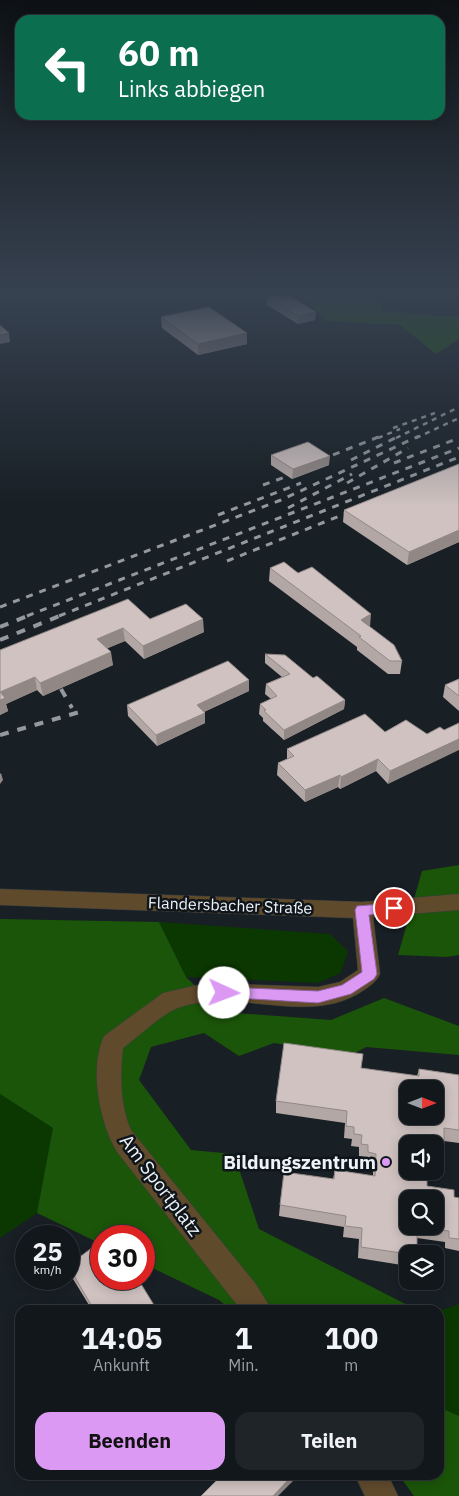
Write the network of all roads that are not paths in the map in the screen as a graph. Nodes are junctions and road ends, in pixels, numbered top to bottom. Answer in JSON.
{"nodes":[{"id":1,"x":0,"y":897,"type":"edge"},
{"id":2,"x":459,"y":902,"type":"edge"},
{"id":3,"x":362,"y":910,"type":"junction"},
{"id":4,"x":254,"y":1305,"type":"edge"},
{"id":5,"x":373,"y":1480,"type":"edge"},
{"id":6,"x":383,"y":1496,"type":"edge"}],
"edges":[{"from":1,"to":3,"type":"street","name":"Flandersbacher Straße"},
{"from":2,"to":3,"type":"street","name":"Flandersbacher Straße"},
{"from":3,"to":4,"type":"street","name":"Am Sportplatz"},
{"from":5,"to":6,"type":"street"}]}
